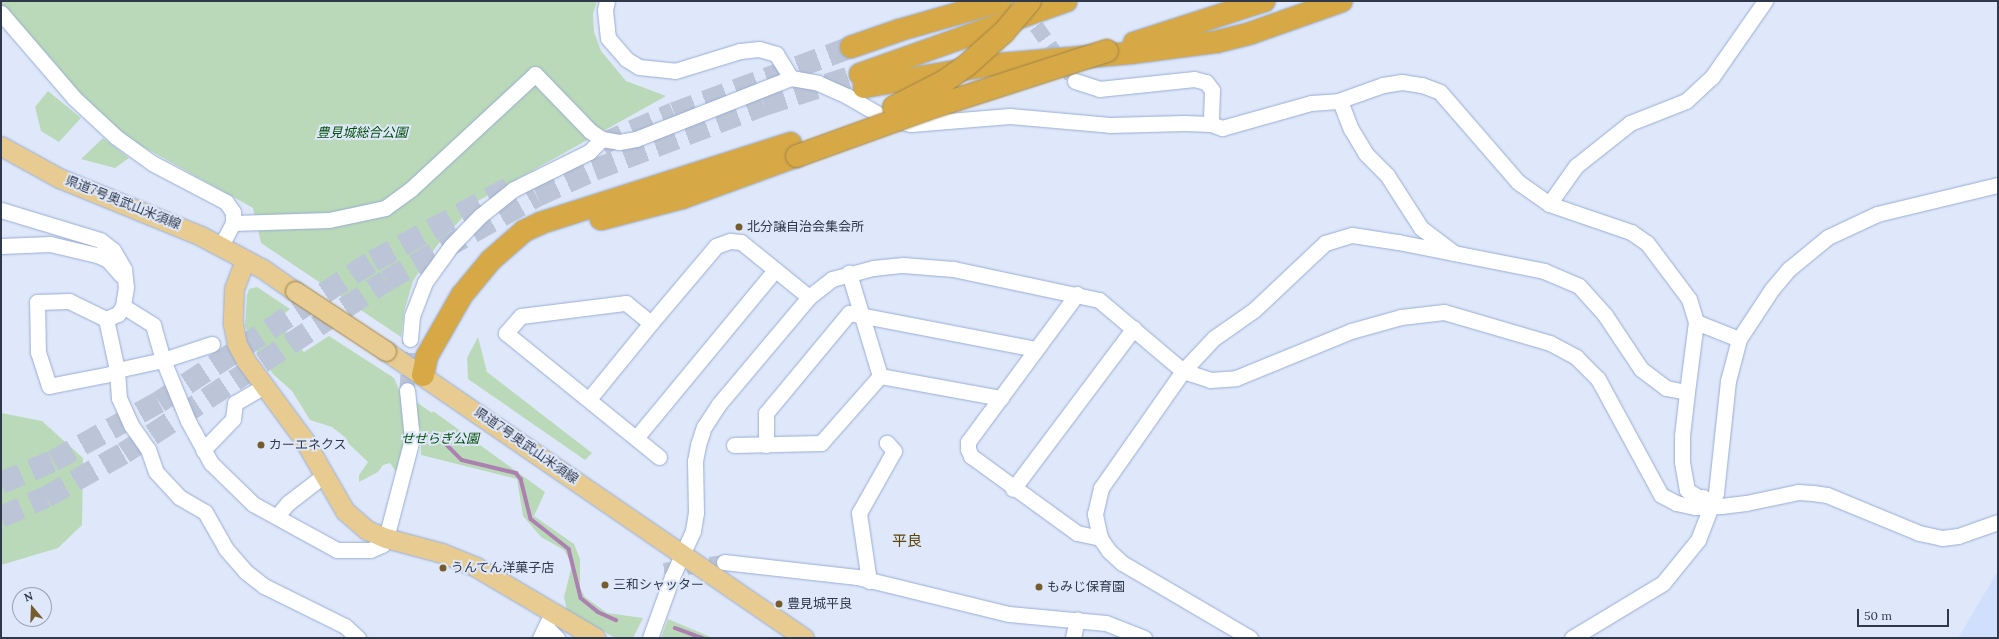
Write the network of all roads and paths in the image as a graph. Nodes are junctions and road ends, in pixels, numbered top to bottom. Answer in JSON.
{"nodes":[{"id":1,"x":607,"y":1,"type":"edge"},
{"id":2,"x":953,"y":1,"type":"edge"},
{"id":3,"x":1001,"y":1,"type":"edge"},
{"id":4,"x":1030,"y":1,"type":"edge"},
{"id":5,"x":1066,"y":1,"type":"edge"},
{"id":6,"x":1213,"y":1,"type":"edge"},
{"id":7,"x":1342,"y":1,"type":"edge"},
{"id":8,"x":1765,"y":1,"type":"edge"},
{"id":9,"x":1260,"y":2,"type":"edge"},
{"id":10,"x":1,"y":13,"type":"edge"},
{"id":11,"x":900,"y":30,"type":"junction"},
{"id":12,"x":851,"y":47,"type":"tunnel mouth"},
{"id":13,"x":1107,"y":51,"type":"junction"},
{"id":14,"x":791,"y":78,"type":"junction"},
{"id":15,"x":1076,"y":81,"type":"tunnel mouth"},
{"id":16,"x":1340,"y":101,"type":"junction"},
{"id":17,"x":1211,"y":124,"type":"junction"},
{"id":18,"x":602,"y":139,"type":"junction"},
{"id":19,"x":1,"y":146,"type":"edge"},
{"id":20,"x":794,"y":150,"type":"junction"},
{"id":21,"x":1998,"y":185,"type":"edge"},
{"id":22,"x":1549,"y":204,"type":"junction"},
{"id":23,"x":1,"y":210,"type":"edge"},
{"id":24,"x":234,"y":223,"type":"junction"},
{"id":25,"x":1,"y":246,"type":"edge"},
{"id":26,"x":221,"y":246,"type":"junction"},
{"id":27,"x":1458,"y":256,"type":"junction"},
{"id":28,"x":245,"y":260,"type":"junction"},
{"id":29,"x":775,"y":270,"type":"junction"},
{"id":30,"x":849,"y":273,"type":"junction"},
{"id":31,"x":125,"y":280,"type":"junction"},
{"id":32,"x":1077,"y":294,"type":"junction"},
{"id":33,"x":809,"y":298,"type":"junction"},
{"id":34,"x":123,"y":306,"type":"junction"},
{"id":35,"x":861,"y":314,"type":"junction"},
{"id":36,"x":106,"y":319,"type":"junction"},
{"id":37,"x":1696,"y":322,"type":"junction"},
{"id":38,"x":650,"y":323,"type":"junction"},
{"id":39,"x":1134,"y":328,"type":"junction"},
{"id":40,"x":410,"y":339,"type":"tunnel mouth"},
{"id":41,"x":1740,"y":339,"type":"junction"},
{"id":42,"x":212,"y":344,"type":"dead end"},
{"id":43,"x":1036,"y":349,"type":"junction"},
{"id":44,"x":163,"y":360,"type":"junction"},
{"id":45,"x":117,"y":370,"type":"junction"},
{"id":46,"x":1183,"y":371,"type":"junction"},
{"id":47,"x":423,"y":375,"type":"junction"},
{"id":48,"x":880,"y":376,"type":"junction"},
{"id":49,"x":264,"y":386,"type":"junction"},
{"id":50,"x":407,"y":390,"type":"tunnel mouth"},
{"id":51,"x":1687,"y":392,"type":"junction"},
{"id":52,"x":1001,"y":398,"type":"junction"},
{"id":53,"x":589,"y":399,"type":"junction"},
{"id":54,"x":636,"y":438,"type":"junction"},
{"id":55,"x":887,"y":444,"type":"dead end"},
{"id":56,"x":734,"y":445,"type":"dead end"},
{"id":57,"x":766,"y":445,"type":"junction"},
{"id":58,"x":203,"y":450,"type":"junction"},
{"id":59,"x":659,"y":458,"type":"dead end"},
{"id":60,"x":323,"y":476,"type":"junction"},
{"id":61,"x":1013,"y":488,"type":"junction"},
{"id":62,"x":1708,"y":501,"type":"junction"},
{"id":63,"x":277,"y":516,"type":"junction"},
{"id":64,"x":1998,"y":522,"type":"edge"},
{"id":65,"x":386,"y":538,"type":"junction"},
{"id":66,"x":1100,"y":538,"type":"junction"},
{"id":67,"x":683,"y":556,"type":"junction"},
{"id":68,"x":724,"y":562,"type":"tunnel mouth"},
{"id":69,"x":664,"y":570,"type":"dead end"},
{"id":70,"x":870,"y":580,"type":"junction"},
{"id":71,"x":1077,"y":619,"type":"junction"},
{"id":72,"x":546,"y":626,"type":"edge"},
{"id":73,"x":358,"y":638,"type":"edge"},
{"id":74,"x":558,"y":638,"type":"edge"},
{"id":75,"x":596,"y":638,"type":"edge"},
{"id":76,"x":640,"y":638,"type":"edge"},
{"id":77,"x":650,"y":638,"type":"edge"},
{"id":78,"x":804,"y":638,"type":"edge"},
{"id":79,"x":1073,"y":638,"type":"edge"},
{"id":80,"x":1144,"y":638,"type":"edge"},
{"id":81,"x":1250,"y":638,"type":"edge"},
{"id":82,"x":1572,"y":638,"type":"edge"}],
"edges":[{"from":1,"to":14,"type":"street"},
{"from":2,"to":11,"type":"highway"},
{"from":3,"to":11,"type":"highway"},
{"from":4,"to":20,"type":"highway","bridge":true},
{"from":5,"to":7,"type":"highway"},
{"from":6,"to":13,"type":"highway"},
{"from":8,"to":22,"type":"street"},
{"from":9,"to":13,"type":"highway"},
{"from":10,"to":24,"type":"street"},
{"from":11,"to":12,"type":"highway"},
{"from":13,"to":20,"type":"highway","bridge":true},
{"from":14,"to":17,"type":"street"},
{"from":14,"to":18,"type":"street"},
{"from":15,"to":17,"type":"street"},
{"from":16,"to":17,"type":"street"},
{"from":16,"to":22,"type":"street"},
{"from":16,"to":27,"type":"street"},
{"from":18,"to":24,"type":"street"},
{"from":18,"to":40,"type":"street"},
{"from":19,"to":26,"type":"main road","name":"県道7号奥武山米須線"},
{"from":20,"to":47,"type":"highway"},
{"from":21,"to":41,"type":"street"},
{"from":22,"to":37,"type":"street"},
{"from":23,"to":31,"type":"street"},
{"from":24,"to":26,"type":"street"},
{"from":25,"to":31,"type":"street"},
{"from":26,"to":28,"type":"main road","name":"県道7号奥武山米須線"},
{"from":27,"to":46,"type":"street"},
{"from":27,"to":51,"type":"street"},
{"from":28,"to":47,"type":"main road","name":"県道7号奥武山米須線","bridge":true},
{"from":28,"to":49,"type":"main road"},
{"from":29,"to":33,"type":"street"},
{"from":29,"to":38,"type":"street"},
{"from":29,"to":54,"type":"street"},
{"from":30,"to":32,"type":"street"},
{"from":30,"to":33,"type":"street"},
{"from":30,"to":35,"type":"street"},
{"from":31,"to":34,"type":"street"},
{"from":32,"to":39,"type":"street"},
{"from":32,"to":43,"type":"street"},
{"from":33,"to":67,"type":"street"},
{"from":34,"to":36,"type":"street"},
{"from":34,"to":44,"type":"street"},
{"from":35,"to":43,"type":"street"},
{"from":35,"to":48,"type":"street"},
{"from":35,"to":57,"type":"street"},
{"from":36,"to":45,"type":"street"},
{"from":36,"to":45,"type":"street"},
{"from":37,"to":41,"type":"street"},
{"from":37,"to":51,"type":"street"},
{"from":38,"to":53,"type":"street"},
{"from":38,"to":53,"type":"street"},
{"from":39,"to":46,"type":"street"},
{"from":39,"to":61,"type":"street"},
{"from":41,"to":62,"type":"street"},
{"from":42,"to":44,"type":"street"},
{"from":43,"to":52,"type":"street"},
{"from":44,"to":45,"type":"street"},
{"from":44,"to":58,"type":"street"},
{"from":45,"to":73,"type":"street"},
{"from":46,"to":62,"type":"street"},
{"from":46,"to":66,"type":"street"},
{"from":47,"to":67,"type":"main road","name":"県道7号奥武山米須線"},
{"from":48,"to":52,"type":"street"},
{"from":48,"to":57,"type":"street"},
{"from":49,"to":58,"type":"street"},
{"from":49,"to":60,"type":"main road"},
{"from":50,"to":65,"type":"street"},
{"from":51,"to":62,"type":"street"},
{"from":52,"to":61,"type":"street"},
{"from":53,"to":54,"type":"street"},
{"from":54,"to":59,"type":"street"},
{"from":55,"to":70,"type":"street"},
{"from":56,"to":57,"type":"street"},
{"from":58,"to":63,"type":"street"},
{"from":60,"to":63,"type":"street"},
{"from":60,"to":65,"type":"main road"},
{"from":61,"to":66,"type":"street"},
{"from":62,"to":64,"type":"street"},
{"from":62,"to":82,"type":"street"},
{"from":63,"to":65,"type":"street"},
{"from":65,"to":72,"type":"main road"},
{"from":66,"to":81,"type":"street"},
{"from":67,"to":77,"type":"street"},
{"from":67,"to":78,"type":"main road","name":"県道7号奥武山米須線"},
{"from":68,"to":70,"type":"street"},
{"from":69,"to":76,"type":"street"},
{"from":70,"to":71,"type":"street"},
{"from":71,"to":79,"type":"street"},
{"from":71,"to":80,"type":"street"},
{"from":72,"to":74,"type":"street"},
{"from":72,"to":75,"type":"main road"}]}
